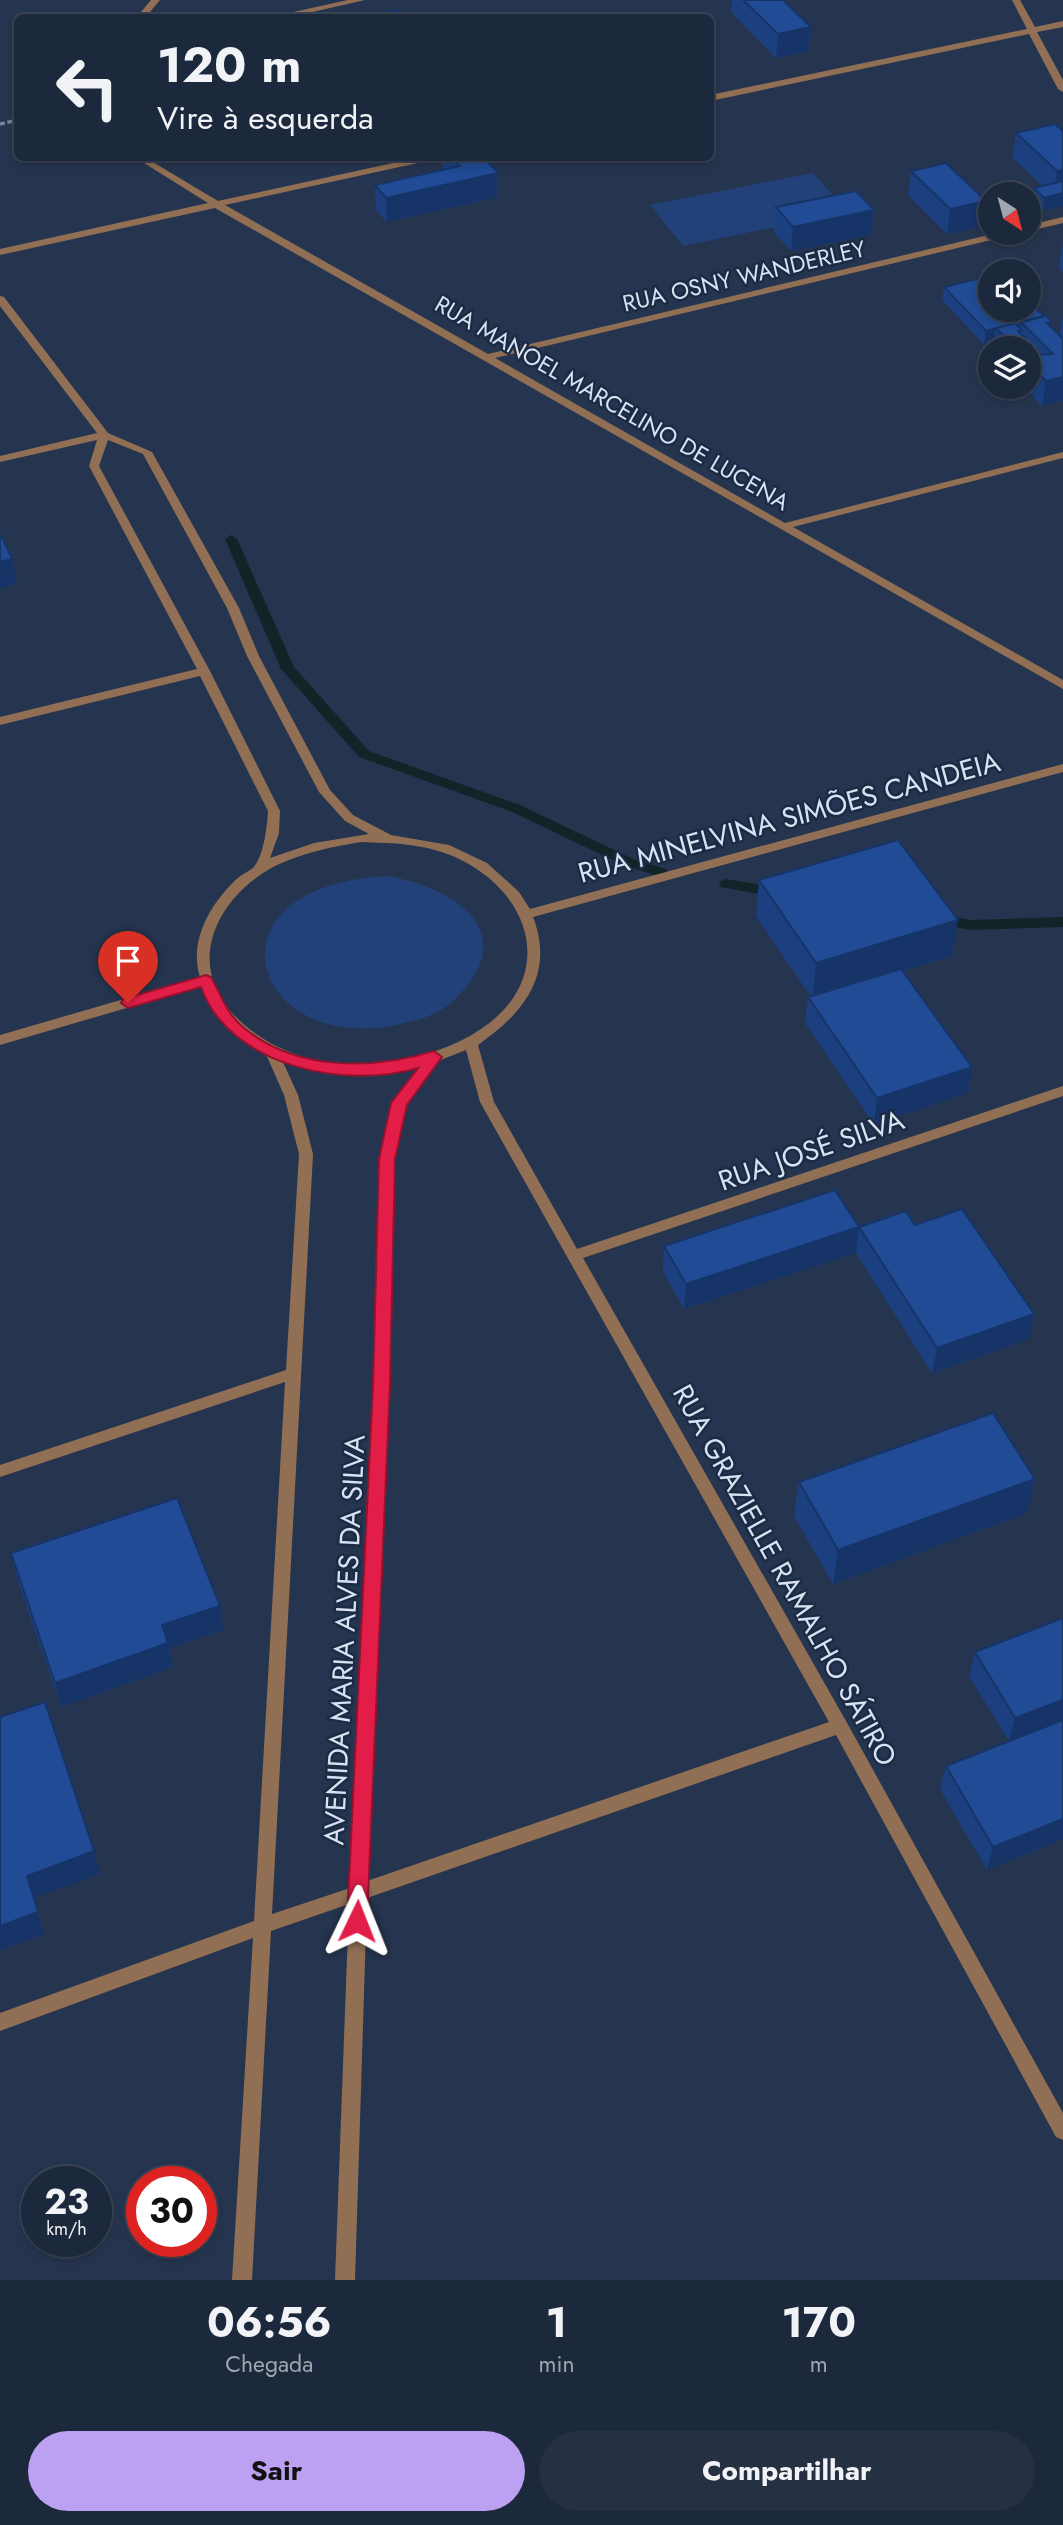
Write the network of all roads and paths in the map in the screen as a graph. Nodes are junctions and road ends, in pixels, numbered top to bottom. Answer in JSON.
{"nodes":[{"id":1,"x":156,"y":0,"type":"edge"},
{"id":2,"x":361,"y":0,"type":"edge"},
{"id":3,"x":1016,"y":0,"type":"edge"},
{"id":4,"x":144,"y":14,"type":"edge"},
{"id":5,"x":290,"y":14,"type":"edge"},
{"id":6,"x":1063,"y":24,"type":"edge"},
{"id":7,"x":1029,"y":30,"type":"junction"},
{"id":8,"x":1063,"y":89,"type":"edge"},
{"id":9,"x":714,"y":97,"type":"edge"},
{"id":10,"x":145,"y":161,"type":"edge"},
{"id":11,"x":413,"y":161,"type":"edge"},
{"id":12,"x":214,"y":203,"type":"junction"},
{"id":13,"x":1063,"y":220,"type":"edge"},
{"id":14,"x":1041,"y":225,"type":"edge"},
{"id":15,"x":978,"y":240,"type":"edge"},
{"id":16,"x":0,"y":252,"type":"edge"},
{"id":17,"x":0,"y":299,"type":"edge"},
{"id":18,"x":488,"y":357,"type":"junction"},
{"id":19,"x":103,"y":435,"type":"junction"},
{"id":20,"x":1063,"y":455,"type":"edge"},
{"id":21,"x":0,"y":459,"type":"edge"},
{"id":22,"x":785,"y":526,"type":"junction"},
{"id":23,"x":204,"y":671,"type":"junction"},
{"id":24,"x":1063,"y":685,"type":"edge"},
{"id":25,"x":0,"y":721,"type":"edge"},
{"id":26,"x":1063,"y":768,"type":"edge"},
{"id":27,"x":388,"y":839,"type":"junction"},
{"id":28,"x":259,"y":871,"type":"junction"},
{"id":29,"x":527,"y":914,"type":"junction"},
{"id":30,"x":206,"y":981,"type":"junction"},
{"id":31,"x":0,"y":1040,"type":"edge"},
{"id":32,"x":471,"y":1042,"type":"junction"},
{"id":33,"x":272,"y":1052,"type":"junction"},
{"id":34,"x":434,"y":1057,"type":"junction"},
{"id":35,"x":1063,"y":1091,"type":"edge"},
{"id":36,"x":575,"y":1255,"type":"junction"},
{"id":37,"x":295,"y":1373,"type":"junction"},
{"id":38,"x":0,"y":1471,"type":"edge"},
{"id":39,"x":839,"y":1726,"type":"junction"},
{"id":40,"x":358,"y":1894,"type":"junction"},
{"id":41,"x":265,"y":1926,"type":"junction"},
{"id":42,"x":0,"y":2022,"type":"edge"},
{"id":43,"x":1063,"y":2131,"type":"edge"},
{"id":44,"x":242,"y":2280,"type":"edge"},
{"id":45,"x":345,"y":2280,"type":"edge"}],
"edges":[{"from":1,"to":4,"type":"street"},
{"from":2,"to":5,"type":"street"},
{"from":3,"to":7,"type":"street"},
{"from":6,"to":7,"type":"street"},
{"from":7,"to":8,"type":"street"},
{"from":7,"to":9,"type":"street"},
{"from":10,"to":12,"type":"street","name":"RUA MANOEL MARCELINO DE LUCENA"},
{"from":11,"to":12,"type":"street"},
{"from":12,"to":16,"type":"street"},
{"from":12,"to":18,"type":"street","name":"RUA MANOEL MARCELINO DE LUCENA"},
{"from":13,"to":14,"type":"street"},
{"from":15,"to":18,"type":"street","name":"RUA OSNY WANDERLEY"},
{"from":17,"to":19,"type":"street"},
{"from":18,"to":22,"type":"street","name":"RUA MANOEL MARCELINO DE LUCENA"},
{"from":19,"to":21,"type":"street"},
{"from":19,"to":23,"type":"street"},
{"from":19,"to":27,"type":"street"},
{"from":20,"to":22,"type":"street"},
{"from":22,"to":24,"type":"street","name":"RUA MANOEL MARCELINO DE LUCENA"},
{"from":23,"to":25,"type":"street"},
{"from":23,"to":28,"type":"street"},
{"from":26,"to":29,"type":"street","name":"RUA MINELVINA SIMÕES CANDEIA"},
{"from":27,"to":28,"type":"street"},
{"from":27,"to":29,"type":"street"},
{"from":28,"to":30,"type":"street"},
{"from":29,"to":32,"type":"street"},
{"from":30,"to":31,"type":"street"},
{"from":30,"to":33,"type":"street"},
{"from":32,"to":34,"type":"street"},
{"from":32,"to":36,"type":"street","name":"RUA GRAZIELLE RAMALHO SÁTIRO"},
{"from":33,"to":34,"type":"street"},
{"from":33,"to":37,"type":"street"},
{"from":34,"to":40,"type":"street","name":"AVENIDA MARIA ALVES DA SILVA"},
{"from":35,"to":36,"type":"street","name":"RUA JOSÉ SILVA"},
{"from":36,"to":39,"type":"street","name":"RUA GRAZIELLE RAMALHO SÁTIRO"},
{"from":37,"to":38,"type":"street"},
{"from":37,"to":41,"type":"street"},
{"from":39,"to":40,"type":"street"},
{"from":39,"to":43,"type":"street","name":"RUA GRAZIELLE RAMALHO SÁTIRO"},
{"from":40,"to":41,"type":"street"},
{"from":40,"to":45,"type":"street","name":"AVENIDA MARIA ALVES DA SILVA"},
{"from":41,"to":42,"type":"street"},
{"from":41,"to":44,"type":"street"}]}
